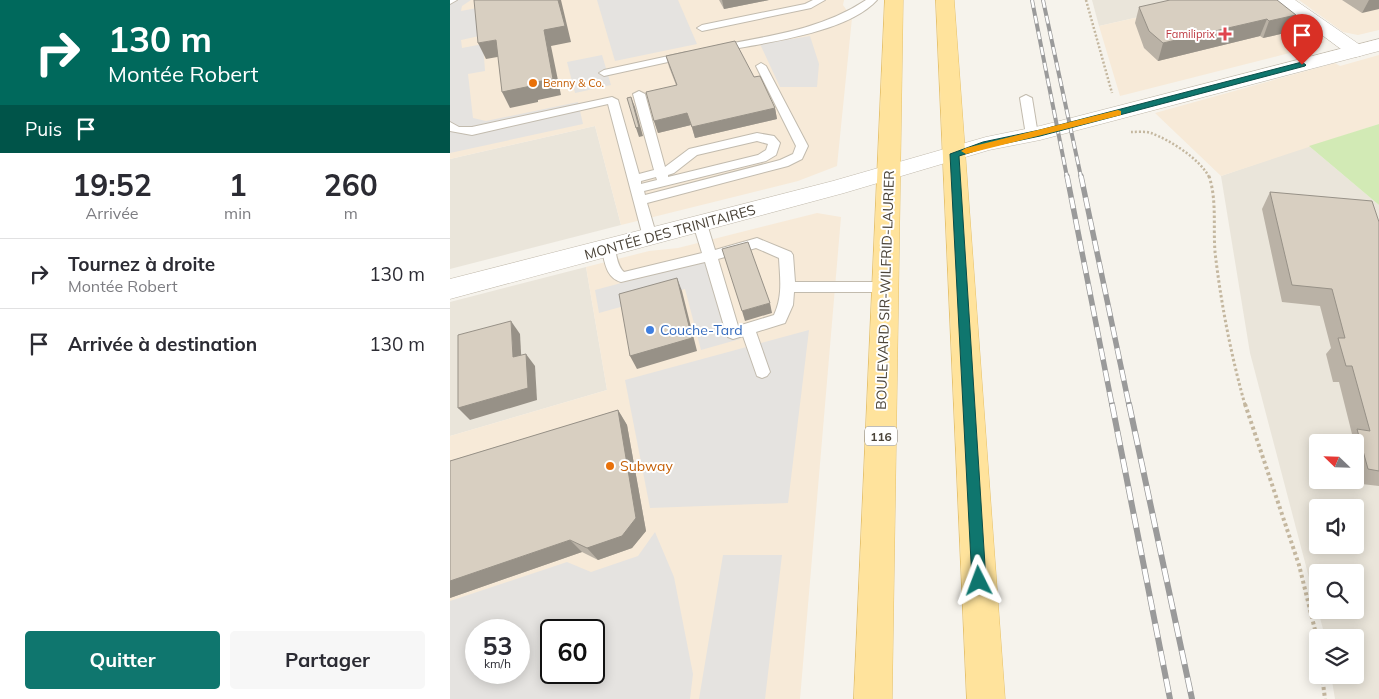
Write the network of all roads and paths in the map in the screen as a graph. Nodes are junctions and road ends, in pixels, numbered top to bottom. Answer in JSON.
{"nodes":[{"id":1,"x":820,"y":0,"type":"edge"},
{"id":2,"x":872,"y":0,"type":"edge"},
{"id":3,"x":894,"y":0,"type":"edge"},
{"id":4,"x":945,"y":0,"type":"edge"},
{"id":5,"x":1086,"y":0,"type":"edge"},
{"id":6,"x":1284,"y":0,"type":"edge"},
{"id":7,"x":702,"y":28,"type":"dead end"},
{"id":8,"x":1379,"y":45,"type":"edge"},
{"id":9,"x":1356,"y":51,"type":"junction"},
{"id":10,"x":761,"y":66,"type":"dead end"},
{"id":11,"x":604,"y":73,"type":"dead end"},
{"id":12,"x":639,"y":94,"type":"dead end"},
{"id":13,"x":1111,"y":96,"type":"dead end"},
{"id":14,"x":1026,"y":98,"type":"dead end"},
{"id":15,"x":450,"y":126,"type":"edge"},
{"id":16,"x":1126,"y":131,"type":"dead end"},
{"id":17,"x":1032,"y":135,"type":"junction"},
{"id":18,"x":955,"y":154,"type":"junction"},
{"id":19,"x":889,"y":173,"type":"junction"},
{"id":20,"x":663,"y":177,"type":"junction"},
{"id":21,"x":637,"y":190,"type":"junction"},
{"id":22,"x":700,"y":224,"type":"junction"},
{"id":23,"x":650,"y":237,"type":"junction"},
{"id":24,"x":608,"y":247,"type":"junction"},
{"id":25,"x":710,"y":256,"type":"junction"},
{"id":26,"x":788,"y":287,"type":"junction"},
{"id":27,"x":886,"y":287,"type":"junction"},
{"id":28,"x":450,"y":289,"type":"edge"},
{"id":29,"x":748,"y":329,"type":"junction"},
{"id":30,"x":762,"y":372,"type":"dead end"},
{"id":31,"x":1315,"y":629,"type":"edge"},
{"id":32,"x":1323,"y":684,"type":"edge"},
{"id":33,"x":873,"y":699,"type":"edge"},
{"id":34,"x":986,"y":699,"type":"edge"},
{"id":35,"x":1325,"y":699,"type":"edge"}],
"edges":[{"from":1,"to":7,"type":"lane"},
{"from":2,"to":11,"type":"lane"},
{"from":3,"to":19,"type":"main road","name":"BOULEVARD SIR-WILFRID-LAURIER","number":"116"},
{"from":4,"to":18,"type":"main road"},
{"from":5,"to":13,"type":"path"},
{"from":6,"to":9,"type":"street"},
{"from":8,"to":9,"type":"street","name":"MONTÉE DES TRINITAIRES"},
{"from":9,"to":17,"type":"street","name":"MONTÉE DES TRINITAIRES"},
{"from":10,"to":21,"type":"lane"},
{"from":12,"to":20,"type":"lane"},
{"from":14,"to":17,"type":"lane"},
{"from":15,"to":21,"type":"lane"},
{"from":16,"to":31,"type":"path"},
{"from":17,"to":18,"type":"street","name":"MONTÉE DES TRINITAIRES"},
{"from":18,"to":19,"type":"street","name":"MONTÉE DES TRINITAIRES"},
{"from":18,"to":34,"type":"main road"},
{"from":19,"to":22,"type":"street","name":"MONTÉE DES TRINITAIRES"},
{"from":19,"to":27,"type":"main road","name":"BOULEVARD SIR-WILFRID-LAURIER","number":"116"},
{"from":20,"to":20,"type":"lane"},
{"from":20,"to":21,"type":"lane"},
{"from":21,"to":23,"type":"lane"},
{"from":22,"to":23,"type":"street","name":"MONTÉE DES TRINITAIRES"},
{"from":22,"to":25,"type":"lane"},
{"from":23,"to":24,"type":"street","name":"MONTÉE DES TRINITAIRES"},
{"from":24,"to":25,"type":"lane"},
{"from":24,"to":28,"type":"street","name":"MONTÉE DES TRINITAIRES"},
{"from":25,"to":26,"type":"lane"},
{"from":25,"to":29,"type":"lane"},
{"from":26,"to":27,"type":"lane"},
{"from":26,"to":29,"type":"lane"},
{"from":27,"to":33,"type":"main road","name":"BOULEVARD SIR-WILFRID-LAURIER","number":"116"},
{"from":29,"to":30,"type":"lane"},
{"from":32,"to":35,"type":"path"}]}
